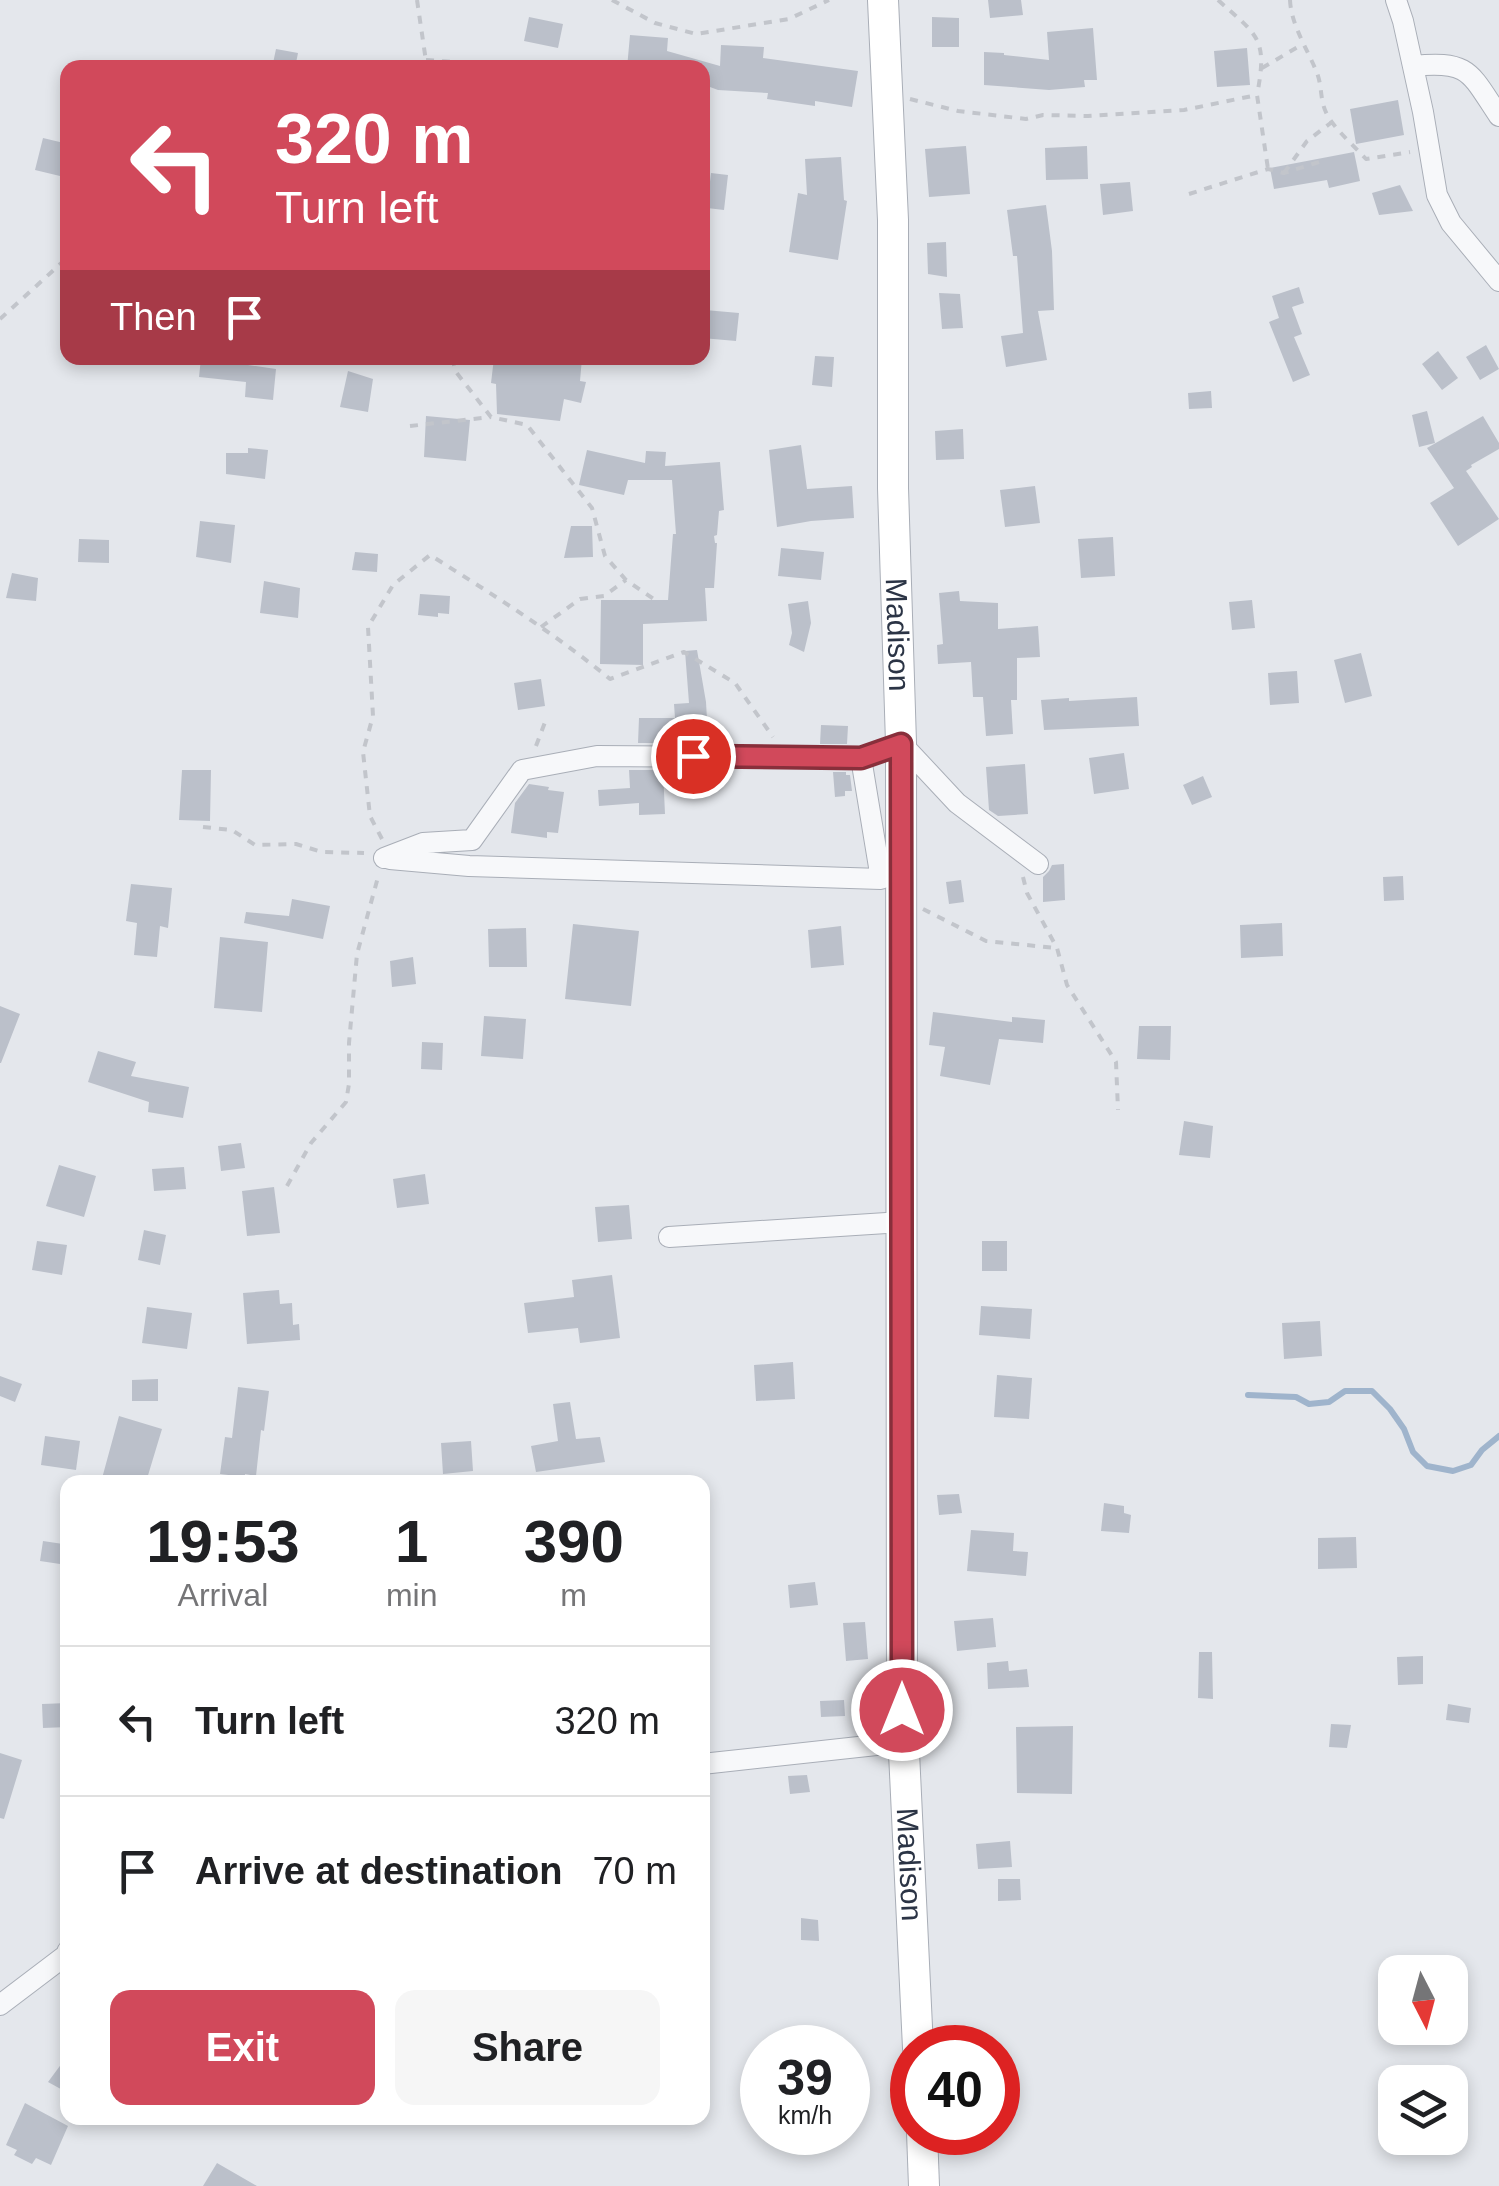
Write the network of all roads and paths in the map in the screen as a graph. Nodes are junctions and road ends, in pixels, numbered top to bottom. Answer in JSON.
{"nodes":[{"id":1,"x":417,"y":0,"type":"edge"},
{"id":2,"x":612,"y":0,"type":"edge"},
{"id":3,"x":829,"y":0,"type":"edge"},
{"id":4,"x":883,"y":0,"type":"edge"},
{"id":5,"x":1218,"y":0,"type":"edge"},
{"id":6,"x":1290,"y":0,"type":"edge"},
{"id":7,"x":1396,"y":0,"type":"edge"},
{"id":8,"x":1304,"y":44,"type":"junction"},
{"id":9,"x":426,"y":60,"type":"edge"},
{"id":10,"x":1413,"y":66,"type":"junction"},
{"id":11,"x":1262,"y":68,"type":"junction"},
{"id":12,"x":887,"y":94,"type":"junction"},
{"id":13,"x":1257,"y":96,"type":"junction"},
{"id":14,"x":1499,"y":116,"type":"edge"},
{"id":15,"x":1332,"y":122,"type":"junction"},
{"id":16,"x":1429,"y":149,"type":"junction"},
{"id":17,"x":1318,"y":162,"type":"dead end"},
{"id":18,"x":1268,"y":169,"type":"junction"},
{"id":19,"x":1284,"y":173,"type":"junction"},
{"id":20,"x":1189,"y":194,"type":"dead end"},
{"id":21,"x":60,"y":264,"type":"edge"},
{"id":22,"x":1499,"y":281,"type":"edge"},
{"id":23,"x":0,"y":319,"type":"edge"},
{"id":24,"x":454,"y":365,"type":"edge"},
{"id":25,"x":491,"y":417,"type":"junction"},
{"id":26,"x":410,"y":426,"type":"dead end"},
{"id":27,"x":626,"y":580,"type":"junction"},
{"id":28,"x":658,"y":602,"type":"dead end"},
{"id":29,"x":541,"y":627,"type":"junction"},
{"id":30,"x":546,"y":717,"type":"dead end"},
{"id":31,"x":901,"y":744,"type":"junction"},
{"id":32,"x":788,"y":757,"type":"junction"},
{"id":33,"x":861,"y":758,"type":"junction"},
{"id":34,"x":528,"y":770,"type":"junction"},
{"id":35,"x":204,"y":827,"type":"dead end"},
{"id":36,"x":1017,"y":848,"type":"junction"},
{"id":37,"x":384,"y":858,"type":"junction"},
{"id":38,"x":1038,"y":864,"type":"dead end"},
{"id":39,"x":902,"y":897,"type":"junction"},
{"id":40,"x":1056,"y":948,"type":"junction"},
{"id":41,"x":1118,"y":1110,"type":"dead end"},
{"id":42,"x":287,"y":1186,"type":"dead end"},
{"id":43,"x":902,"y":1222,"type":"junction"},
{"id":44,"x":670,"y":1237,"type":"dead end"},
{"id":45,"x":904,"y":1742,"type":"junction"},
{"id":46,"x":710,"y":1763,"type":"edge"},
{"id":47,"x":60,"y":1960,"type":"edge"},
{"id":48,"x":0,"y":2005,"type":"edge"},
{"id":49,"x":917,"y":2025,"type":"edge"},
{"id":50,"x":923,"y":2155,"type":"edge"},
{"id":51,"x":924,"y":2186,"type":"edge"}],
"edges":[{"from":1,"to":9,"type":"path"},
{"from":2,"to":3,"type":"path"},
{"from":4,"to":12,"type":"street","name":"Madison"},
{"from":5,"to":11,"type":"path"},
{"from":6,"to":8,"type":"path"},
{"from":7,"to":10,"type":"street"},
{"from":8,"to":11,"type":"path"},
{"from":8,"to":15,"type":"path"},
{"from":10,"to":14,"type":"street"},
{"from":10,"to":16,"type":"street"},
{"from":11,"to":13,"type":"path"},
{"from":12,"to":13,"type":"path"},
{"from":12,"to":31,"type":"street","name":"Madison"},
{"from":13,"to":18,"type":"path"},
{"from":15,"to":16,"type":"path"},
{"from":15,"to":19,"type":"path"},
{"from":16,"to":22,"type":"street"},
{"from":17,"to":19,"type":"path"},
{"from":18,"to":19,"type":"path"},
{"from":18,"to":20,"type":"path"},
{"from":21,"to":23,"type":"path"},
{"from":24,"to":25,"type":"path"},
{"from":25,"to":26,"type":"path"},
{"from":25,"to":27,"type":"path"},
{"from":27,"to":28,"type":"path"},
{"from":27,"to":29,"type":"path"},
{"from":29,"to":32,"type":"path"},
{"from":29,"to":37,"type":"path"},
{"from":30,"to":34,"type":"path"},
{"from":31,"to":33,"type":"street"},
{"from":31,"to":36,"type":"street"},
{"from":31,"to":39,"type":"street","name":"Madison"},
{"from":32,"to":33,"type":"street"},
{"from":32,"to":34,"type":"street"},
{"from":33,"to":37,"type":"street"},
{"from":34,"to":37,"type":"street"},
{"from":35,"to":37,"type":"path"},
{"from":36,"to":38,"type":"street"},
{"from":36,"to":40,"type":"path"},
{"from":37,"to":42,"type":"path"},
{"from":39,"to":40,"type":"path"},
{"from":39,"to":43,"type":"street","name":"Madison"},
{"from":40,"to":41,"type":"path"},
{"from":43,"to":44,"type":"street"},
{"from":43,"to":45,"type":"street","name":"Madison"},
{"from":45,"to":46,"type":"street"},
{"from":45,"to":49,"type":"street","name":"Madison"},
{"from":47,"to":48,"type":"street"},
{"from":50,"to":51,"type":"street"}]}
